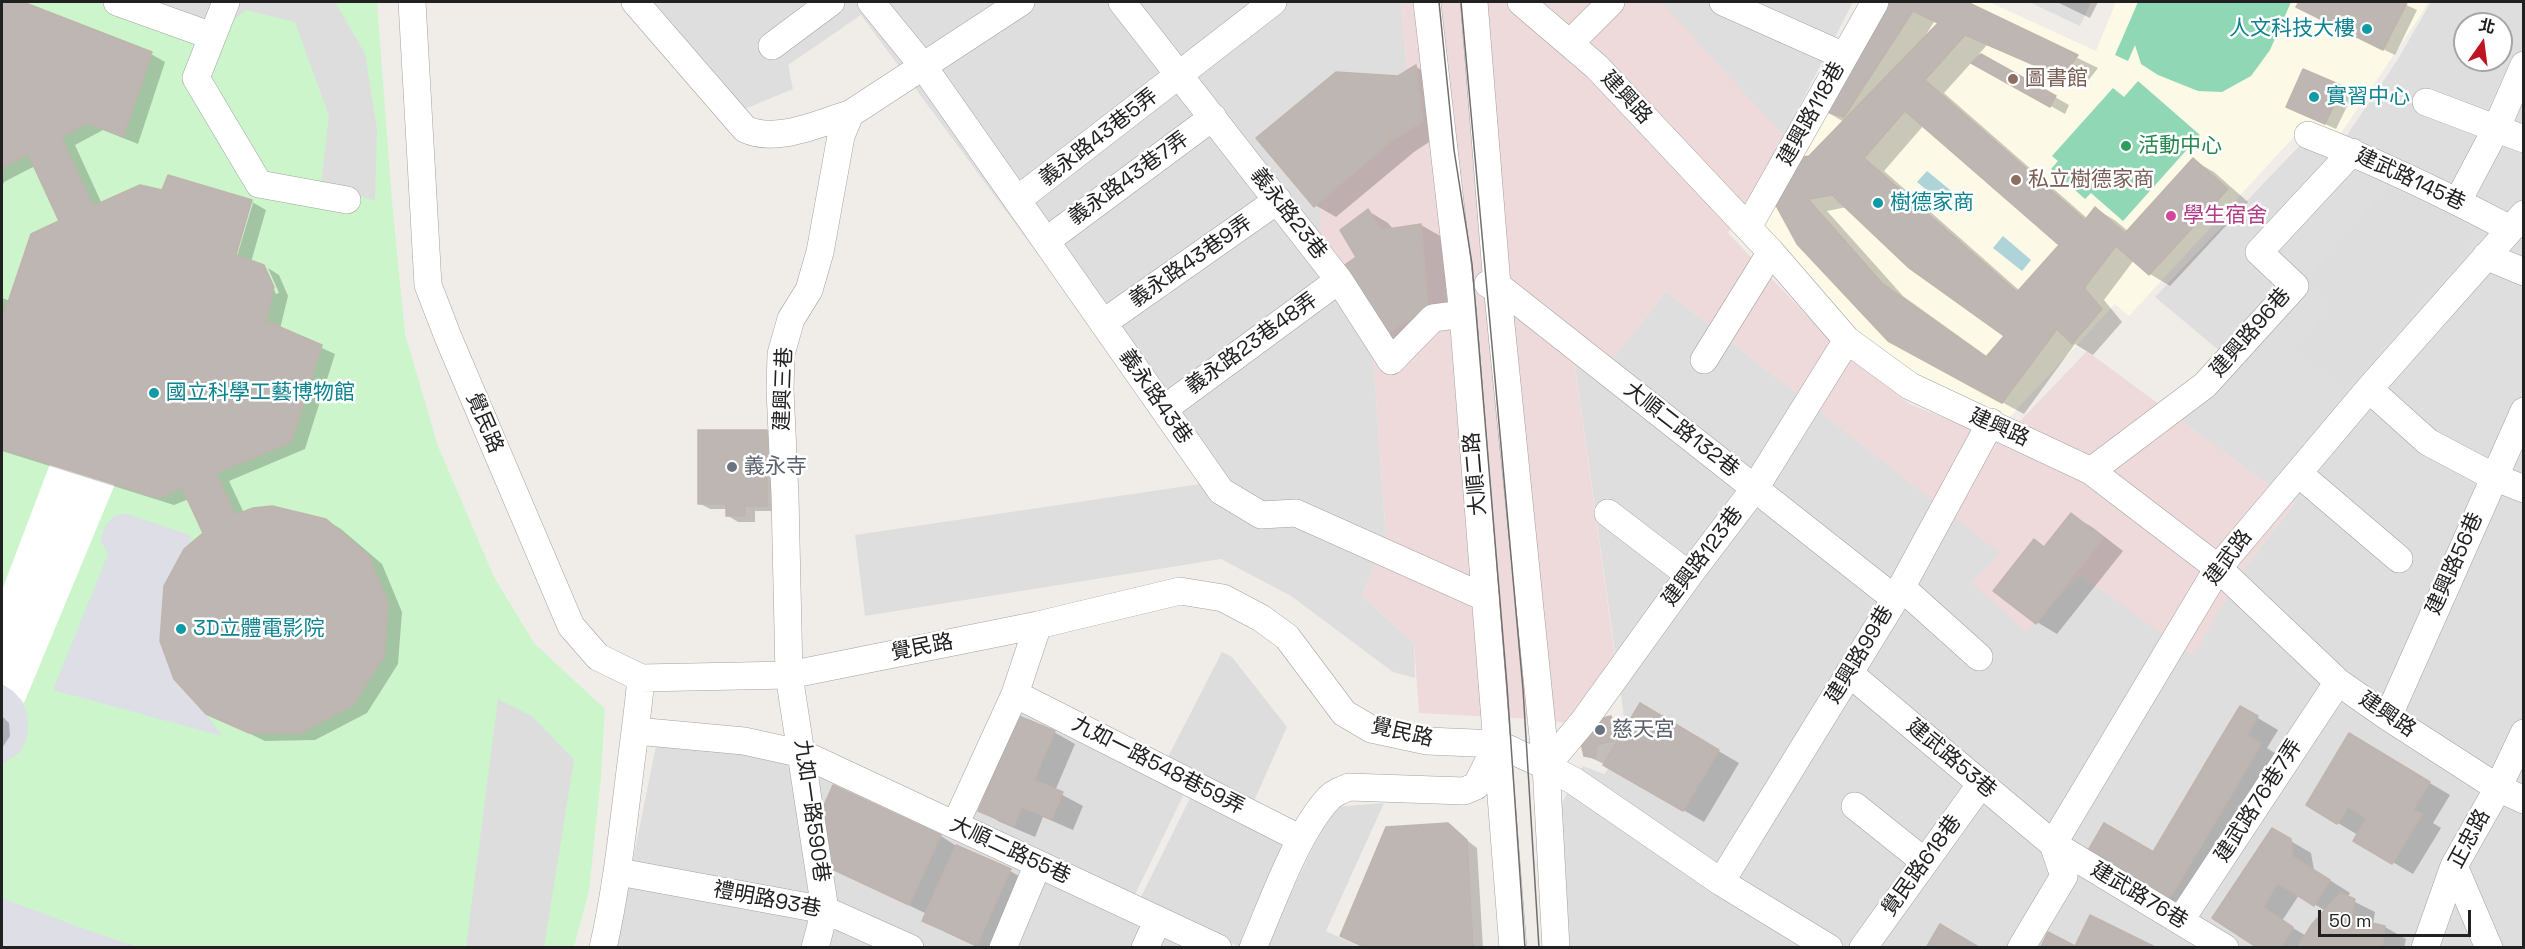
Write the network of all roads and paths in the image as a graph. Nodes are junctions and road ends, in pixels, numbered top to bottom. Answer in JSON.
{"nodes":[{"id":1,"x":117,"y":2,"type":"edge"},
{"id":2,"x":226,"y":2,"type":"edge"},
{"id":3,"x":412,"y":2,"type":"edge"},
{"id":4,"x":635,"y":2,"type":"edge"},
{"id":5,"x":831,"y":2,"type":"edge"},
{"id":6,"x":1021,"y":2,"type":"edge"},
{"id":7,"x":1122,"y":2,"type":"edge"},
{"id":8,"x":1273,"y":2,"type":"edge"},
{"id":9,"x":1427,"y":2,"type":"edge"},
{"id":10,"x":1474,"y":2,"type":"edge"},
{"id":11,"x":1521,"y":2,"type":"edge"},
{"id":12,"x":1611,"y":2,"type":"edge"},
{"id":13,"x":1723,"y":2,"type":"edge"},
{"id":14,"x":1875,"y":2,"type":"edge"},
{"id":15,"x":878,"y":4,"type":"edge"},
{"id":16,"x":212,"y":36,"type":"junction"},
{"id":17,"x":1571,"y":42,"type":"junction"},
{"id":18,"x":772,"y":46,"type":"dead end"},
{"id":19,"x":1844,"y":56,"type":"junction"},
{"id":20,"x":2523,"y":65,"type":"edge"},
{"id":21,"x":923,"y":66,"type":"junction"},
{"id":22,"x":1180,"y":75,"type":"junction"},
{"id":23,"x":2426,"y":102,"type":"dead end"},
{"id":24,"x":850,"y":114,"type":"junction"},
{"id":25,"x":1213,"y":117,"type":"junction"},
{"id":26,"x":2497,"y":127,"type":"junction"},
{"id":27,"x":2308,"y":135,"type":"dead end"},
{"id":28,"x":2523,"y":139,"type":"edge"},
{"id":29,"x":2352,"y":152,"type":"junction"},
{"id":30,"x":346,"y":200,"type":"dead end"},
{"id":31,"x":1017,"y":200,"type":"junction"},
{"id":32,"x":1278,"y":200,"type":"junction"},
{"id":33,"x":2458,"y":201,"type":"junction"},
{"id":34,"x":2517,"y":222,"type":"edge"},
{"id":35,"x":1748,"y":226,"type":"junction"},
{"id":36,"x":1046,"y":241,"type":"junction"},
{"id":37,"x":1771,"y":252,"type":"junction"},
{"id":38,"x":2486,"y":256,"type":"junction"},
{"id":39,"x":2523,"y":272,"type":"edge"},
{"id":40,"x":1339,"y":280,"type":"junction"},
{"id":41,"x":1460,"y":284,"type":"junction"},
{"id":42,"x":1497,"y":285,"type":"junction"},
{"id":43,"x":1463,"y":314,"type":"junction"},
{"id":44,"x":1103,"y":323,"type":"junction"},
{"id":45,"x":1847,"y":340,"type":"junction"},
{"id":46,"x":1704,"y":360,"type":"dead end"},
{"id":47,"x":2368,"y":389,"type":"junction"},
{"id":48,"x":1164,"y":409,"type":"junction"},
{"id":49,"x":2523,"y":411,"type":"edge"},
{"id":50,"x":1991,"y":422,"type":"junction"},
{"id":51,"x":2091,"y":471,"type":"junction"},
{"id":52,"x":2298,"y":473,"type":"junction"},
{"id":53,"x":2494,"y":477,"type":"junction"},
{"id":54,"x":1755,"y":488,"type":"junction"},
{"id":55,"x":2523,"y":489,"type":"edge"},
{"id":56,"x":1608,"y":513,"type":"dead end"},
{"id":57,"x":2399,"y":559,"type":"dead end"},
{"id":58,"x":2218,"y":568,"type":"junction"},
{"id":59,"x":1689,"y":575,"type":"junction"},
{"id":60,"x":1898,"y":593,"type":"junction"},
{"id":61,"x":1486,"y":598,"type":"junction"},
{"id":62,"x":1038,"y":625,"type":"junction"},
{"id":63,"x":1979,"y":657,"type":"dead end"},
{"id":64,"x":1849,"y":673,"type":"junction"},
{"id":65,"x":789,"y":675,"type":"junction"},
{"id":66,"x":641,"y":678,"type":"junction"},
{"id":67,"x":2338,"y":682,"type":"junction"},
{"id":68,"x":1015,"y":694,"type":"junction"},
{"id":69,"x":2388,"y":717,"type":"junction"},
{"id":70,"x":636,"y":731,"type":"junction"},
{"id":71,"x":2523,"y":733,"type":"edge"},
{"id":72,"x":1498,"y":744,"type":"junction"},
{"id":73,"x":803,"y":754,"type":"junction"},
{"id":74,"x":1546,"y":766,"type":"junction"},
{"id":75,"x":1981,"y":784,"type":"junction"},
{"id":76,"x":2498,"y":788,"type":"junction"},
{"id":77,"x":2523,"y":800,"type":"edge"},
{"id":78,"x":1855,"y":806,"type":"dead end"},
{"id":79,"x":955,"y":825,"type":"junction"},
{"id":80,"x":1301,"y":839,"type":"junction"},
{"id":81,"x":2053,"y":844,"type":"junction"},
{"id":82,"x":1925,"y":862,"type":"junction"},
{"id":83,"x":1038,"y":864,"type":"junction"},
{"id":84,"x":2454,"y":866,"type":"junction"},
{"id":85,"x":619,"y":872,"type":"junction"},
{"id":86,"x":1721,"y":882,"type":"junction"},
{"id":87,"x":825,"y":910,"type":"junction"},
{"id":88,"x":1158,"y":920,"type":"junction"},
{"id":89,"x":2180,"y":921,"type":"junction"},
{"id":90,"x":603,"y":948,"type":"edge"},
{"id":91,"x":815,"y":948,"type":"edge"},
{"id":92,"x":910,"y":948,"type":"edge"},
{"id":93,"x":1004,"y":948,"type":"edge"},
{"id":94,"x":1145,"y":948,"type":"edge"},
{"id":95,"x":1218,"y":948,"type":"edge"},
{"id":96,"x":1253,"y":948,"type":"edge"},
{"id":97,"x":1512,"y":948,"type":"edge"},
{"id":98,"x":1556,"y":948,"type":"edge"},
{"id":99,"x":1829,"y":948,"type":"edge"},
{"id":100,"x":1863,"y":948,"type":"edge"},
{"id":101,"x":2021,"y":948,"type":"edge"},
{"id":102,"x":2225,"y":948,"type":"edge"},
{"id":103,"x":2425,"y":948,"type":"edge"},
{"id":104,"x":2489,"y":948,"type":"edge"}],
"edges":[{"from":1,"to":16,"type":"street"},
{"from":2,"to":16,"type":"street"},
{"from":3,"to":66,"type":"street","name":"覺民路"},
{"from":4,"to":24,"type":"street"},
{"from":5,"to":18,"type":"street"},
{"from":6,"to":21,"type":"street"},
{"from":7,"to":22,"type":"street","name":"義永路23巷"},
{"from":8,"to":22,"type":"street","name":"義永路43巷5弄"},
{"from":9,"to":41,"type":"street","name":"大順二路"},
{"from":10,"to":42,"type":"street","name":"大順二路"},
{"from":11,"to":17,"type":"street","name":"建興路"},
{"from":12,"to":17,"type":"street"},
{"from":13,"to":19,"type":"street"},
{"from":14,"to":19,"type":"street","name":"建興路118巷"},
{"from":15,"to":21,"type":"street","name":"義永路43巷"},
{"from":16,"to":30,"type":"street"},
{"from":17,"to":35,"type":"street","name":"建興路"},
{"from":19,"to":35,"type":"street","name":"建興路118巷"},
{"from":20,"to":26,"type":"street"},
{"from":21,"to":24,"type":"street"},
{"from":21,"to":31,"type":"street","name":"義永路43巷"},
{"from":22,"to":25,"type":"street","name":"義永路23巷"},
{"from":22,"to":31,"type":"street","name":"義永路43巷5弄"},
{"from":23,"to":26,"type":"street"},
{"from":24,"to":65,"type":"street","name":"建興三巷"},
{"from":25,"to":32,"type":"street","name":"義永路23巷"},
{"from":25,"to":36,"type":"street","name":"義永路43巷7弄"},
{"from":26,"to":28,"type":"street"},
{"from":26,"to":33,"type":"street"},
{"from":27,"to":29,"type":"street","name":"建武路145巷"},
{"from":29,"to":33,"type":"street","name":"建武路145巷"},
{"from":29,"to":51,"type":"street","name":"建興路96巷"},
{"from":31,"to":36,"type":"street","name":"義永路43巷"},
{"from":32,"to":40,"type":"street","name":"義永路23巷"},
{"from":32,"to":44,"type":"street","name":"義永路43巷9弄"},
{"from":33,"to":34,"type":"street","name":"建武路145巷"},
{"from":34,"to":38,"type":"street","name":"建武路"},
{"from":35,"to":37,"type":"street","name":"建興路"},
{"from":36,"to":44,"type":"street","name":"義永路43巷"},
{"from":37,"to":45,"type":"street","name":"建興路"},
{"from":37,"to":46,"type":"street"},
{"from":38,"to":39,"type":"street"},
{"from":38,"to":47,"type":"street","name":"建武路"},
{"from":40,"to":43,"type":"street","name":"義永路23巷"},
{"from":40,"to":48,"type":"street","name":"義永路23巷48弄"},
{"from":41,"to":42,"type":"street"},
{"from":41,"to":43,"type":"street","name":"大順二路"},
{"from":42,"to":54,"type":"street","name":"大順二路132巷"},
{"from":42,"to":74,"type":"street","name":"大順二路"},
{"from":43,"to":61,"type":"street","name":"大順二路"},
{"from":44,"to":48,"type":"street","name":"義永路43巷"},
{"from":45,"to":50,"type":"street","name":"建興路"},
{"from":45,"to":54,"type":"street","name":"建興路123巷"},
{"from":47,"to":52,"type":"street","name":"建武路"},
{"from":47,"to":53,"type":"street"},
{"from":48,"to":61,"type":"street","name":"義永路43巷"},
{"from":49,"to":53,"type":"street","name":"建興路56巷"},
{"from":50,"to":51,"type":"street","name":"建興路"},
{"from":50,"to":60,"type":"street","name":"建興路99巷"},
{"from":51,"to":58,"type":"street","name":"建興路"},
{"from":52,"to":57,"type":"street"},
{"from":52,"to":58,"type":"street","name":"建武路"},
{"from":53,"to":55,"type":"street"},
{"from":53,"to":69,"type":"street","name":"建興路56巷"},
{"from":54,"to":59,"type":"street","name":"建興路123巷"},
{"from":54,"to":60,"type":"street","name":"大順二路132巷"},
{"from":56,"to":59,"type":"street"},
{"from":58,"to":67,"type":"street","name":"建興路"},
{"from":58,"to":81,"type":"street","name":"建武路"},
{"from":59,"to":74,"type":"street","name":"建興路123巷"},
{"from":60,"to":63,"type":"street","name":"大順二路132巷"},
{"from":60,"to":64,"type":"street","name":"建興路99巷"},
{"from":61,"to":72,"type":"street","name":"大順二路"},
{"from":62,"to":65,"type":"street","name":"覺民路"},
{"from":62,"to":68,"type":"street"},
{"from":62,"to":72,"type":"street","name":"覺民路"},
{"from":64,"to":75,"type":"street","name":"建武路53巷"},
{"from":64,"to":86,"type":"street","name":"建興路99巷"},
{"from":65,"to":66,"type":"street","name":"覺民路"},
{"from":65,"to":73,"type":"street","name":"九如一路590巷"},
{"from":66,"to":70,"type":"street"},
{"from":67,"to":69,"type":"street","name":"建興路"},
{"from":67,"to":89,"type":"street","name":"建武路76巷7弄"},
{"from":68,"to":79,"type":"street"},
{"from":68,"to":80,"type":"street","name":"九如一路548巷59弄"},
{"from":69,"to":76,"type":"street","name":"建興路"},
{"from":70,"to":73,"type":"street","name":"大順二路55巷"},
{"from":70,"to":85,"type":"street"},
{"from":71,"to":76,"type":"street","name":"正忠路"},
{"from":72,"to":74,"type":"street","name":"覺民路"},
{"from":72,"to":80,"type":"street"},
{"from":72,"to":97,"type":"street","name":"大順二路"},
{"from":73,"to":79,"type":"street","name":"大順二路55巷"},
{"from":73,"to":87,"type":"street","name":"九如一路590巷"},
{"from":74,"to":86,"type":"street","name":"覺民路"},
{"from":74,"to":98,"type":"street","name":"大順二路"},
{"from":75,"to":81,"type":"street","name":"建武路53巷"},
{"from":75,"to":82,"type":"street","name":"覺民路618巷"},
{"from":76,"to":77,"type":"street","name":"建興路"},
{"from":76,"to":84,"type":"street","name":"正忠路"},
{"from":78,"to":82,"type":"street"},
{"from":79,"to":83,"type":"street","name":"大順二路55巷"},
{"from":80,"to":96,"type":"street"},
{"from":81,"to":89,"type":"street","name":"建武路76巷"},
{"from":81,"to":101,"type":"street"},
{"from":82,"to":100,"type":"street","name":"覺民路618巷"},
{"from":83,"to":88,"type":"street","name":"大順二路55巷"},
{"from":83,"to":93,"type":"street"},
{"from":84,"to":103,"type":"street","name":"正忠路"},
{"from":84,"to":104,"type":"street"},
{"from":85,"to":87,"type":"street","name":"禮明路93巷"},
{"from":85,"to":90,"type":"street"},
{"from":86,"to":99,"type":"street","name":"覺民路"},
{"from":87,"to":91,"type":"street","name":"九如一路590巷"},
{"from":87,"to":92,"type":"street","name":"禮明路93巷"},
{"from":88,"to":94,"type":"street"},
{"from":88,"to":95,"type":"street","name":"大順二路55巷"},
{"from":89,"to":102,"type":"street","name":"建武路76巷"}]}
